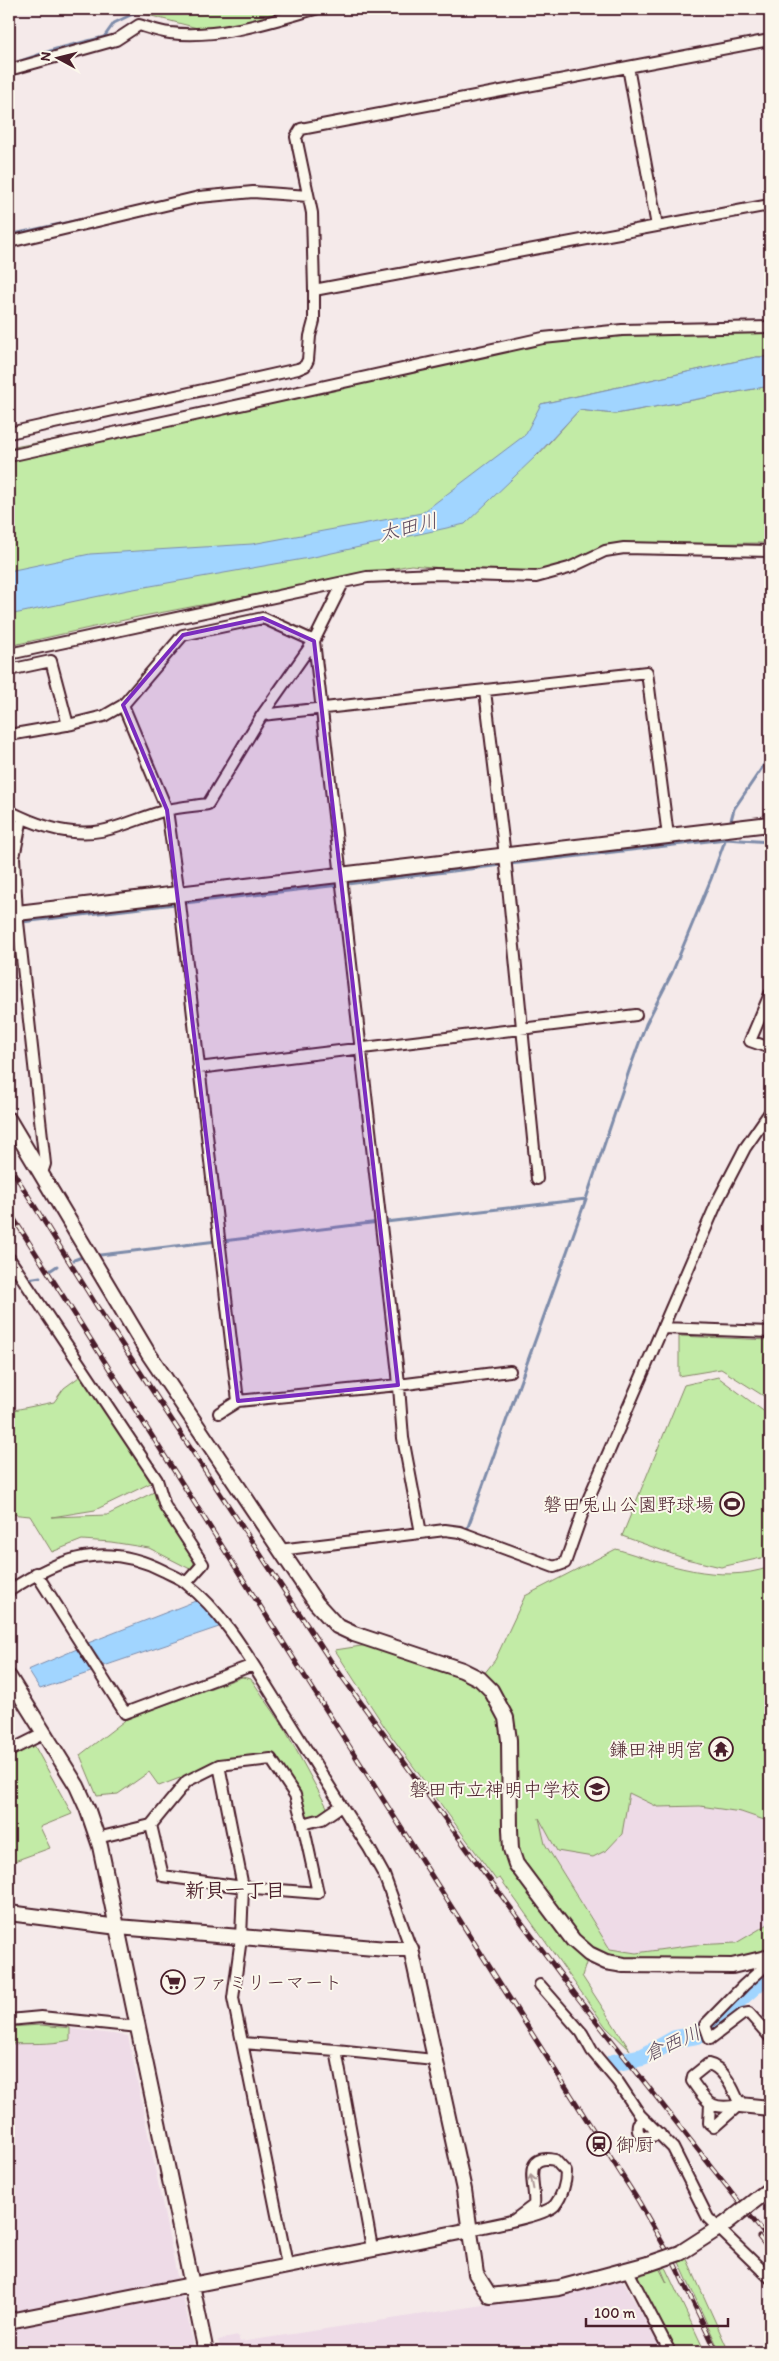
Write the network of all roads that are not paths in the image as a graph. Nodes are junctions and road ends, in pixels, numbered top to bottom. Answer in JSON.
{"nodes":[{"id":1,"x":315,"y":9,"type":"edge"},
{"id":2,"x":770,"y":40,"type":"edge"},
{"id":3,"x":628,"y":67,"type":"junction"},
{"id":4,"x":9,"y":70,"type":"edge"},
{"id":5,"x":308,"y":196,"type":"junction"},
{"id":6,"x":770,"y":205,"type":"edge"},
{"id":7,"x":658,"y":226,"type":"junction"},
{"id":8,"x":9,"y":242,"type":"edge"},
{"id":9,"x":314,"y":290,"type":"junction"},
{"id":10,"x":770,"y":327,"type":"edge"},
{"id":11,"x":9,"y":433,"type":"edge"},
{"id":12,"x":9,"y":456,"type":"edge"},
{"id":13,"x":770,"y":551,"type":"edge"},
{"id":14,"x":343,"y":583,"type":"junction"},
{"id":15,"x":314,"y":640,"type":"junction"},
{"id":16,"x":9,"y":654,"type":"edge"},
{"id":17,"x":9,"y":670,"type":"edge"},
{"id":18,"x":485,"y":691,"type":"junction"},
{"id":19,"x":123,"y":705,"type":"junction"},
{"id":20,"x":322,"y":709,"type":"junction"},
{"id":21,"x":262,"y":715,"type":"junction"},
{"id":22,"x":68,"y":725,"type":"junction"},
{"id":23,"x":9,"y":735,"type":"edge"},
{"id":24,"x":167,"y":810,"type":"junction"},
{"id":25,"x":9,"y":812,"type":"edge"},
{"id":26,"x":22,"y":818,"type":"junction"},
{"id":27,"x":770,"y":824,"type":"edge"},
{"id":28,"x":668,"y":836,"type":"junction"},
{"id":29,"x":12,"y":856,"type":"edge"},
{"id":30,"x":506,"y":856,"type":"junction"},
{"id":31,"x":340,"y":875,"type":"junction"},
{"id":32,"x":179,"y":895,"type":"junction"},
{"id":33,"x":13,"y":913,"type":"edge"},
{"id":34,"x":770,"y":994,"type":"edge"},
{"id":35,"x":636,"y":1015,"type":"dead end"},
{"id":36,"x":522,"y":1030,"type":"junction"},
{"id":37,"x":770,"y":1048,"type":"edge"},
{"id":38,"x":361,"y":1049,"type":"junction"},
{"id":39,"x":198,"y":1068,"type":"junction"},
{"id":40,"x":770,"y":1112,"type":"edge"},
{"id":41,"x":9,"y":1120,"type":"edge"},
{"id":42,"x":41,"y":1176,"type":"junction"},
{"id":43,"x":537,"y":1178,"type":"dead end"},
{"id":44,"x":9,"y":1258,"type":"edge"},
{"id":45,"x":13,"y":1273,"type":"edge"},
{"id":46,"x":663,"y":1328,"type":"junction"},
{"id":47,"x":770,"y":1332,"type":"edge"},
{"id":48,"x":510,"y":1370,"type":"dead end"},
{"id":49,"x":398,"y":1385,"type":"junction"},
{"id":50,"x":238,"y":1401,"type":"junction"},
{"id":51,"x":219,"y":1413,"type":"dead end"},
{"id":52,"x":421,"y":1533,"type":"junction"},
{"id":53,"x":278,"y":1550,"type":"junction"},
{"id":54,"x":36,"y":1573,"type":"junction"},
{"id":55,"x":186,"y":1582,"type":"junction"},
{"id":56,"x":9,"y":1591,"type":"edge"},
{"id":57,"x":253,"y":1665,"type":"junction"},
{"id":58,"x":9,"y":1677,"type":"edge"},
{"id":59,"x":45,"y":1733,"type":"junction"},
{"id":60,"x":9,"y":1752,"type":"edge"},
{"id":61,"x":219,"y":1765,"type":"junction"},
{"id":62,"x":341,"y":1806,"type":"junction"},
{"id":63,"x":304,"y":1824,"type":"junction"},
{"id":64,"x":151,"y":1825,"type":"junction"},
{"id":65,"x":97,"y":1838,"type":"junction"},
{"id":66,"x":243,"y":1888,"type":"junction"},
{"id":67,"x":9,"y":1913,"type":"edge"},
{"id":68,"x":118,"y":1927,"type":"junction"},
{"id":69,"x":241,"y":1938,"type":"junction"},
{"id":70,"x":411,"y":1949,"type":"junction"},
{"id":71,"x":770,"y":1957,"type":"edge"},
{"id":72,"x":770,"y":1962,"type":"edge"},
{"id":73,"x":540,"y":1985,"type":"dead end"},
{"id":74,"x":9,"y":2020,"type":"edge"},
{"id":75,"x":138,"y":2027,"type":"junction"},
{"id":76,"x":770,"y":2037,"type":"edge"},
{"id":77,"x":243,"y":2043,"type":"junction"},
{"id":78,"x":336,"y":2050,"type":"junction"},
{"id":79,"x":434,"y":2060,"type":"junction"},
{"id":80,"x":710,"y":2104,"type":"junction"},
{"id":81,"x":740,"y":2104,"type":"junction"},
{"id":82,"x":770,"y":2108,"type":"edge"},
{"id":83,"x":644,"y":2119,"type":"junction"},
{"id":84,"x":660,"y":2134,"type":"junction"},
{"id":85,"x":770,"y":2189,"type":"edge"},
{"id":86,"x":514,"y":2220,"type":"junction"},
{"id":87,"x":722,"y":2227,"type":"junction"},
{"id":88,"x":470,"y":2230,"type":"junction"},
{"id":89,"x":372,"y":2248,"type":"junction"},
{"id":90,"x":288,"y":2264,"type":"junction"},
{"id":91,"x":627,"y":2269,"type":"junction"},
{"id":92,"x":770,"y":2278,"type":"edge"},
{"id":93,"x":192,"y":2284,"type":"junction"},
{"id":94,"x":9,"y":2321,"type":"edge"},
{"id":95,"x":206,"y":2352,"type":"edge"},
{"id":96,"x":670,"y":2352,"type":"edge"}],
"edges":[{"from":1,"to":4,"type":"street"},
{"from":2,"to":3,"type":"street"},
{"from":3,"to":5,"type":"street"},
{"from":3,"to":7,"type":"street"},
{"from":5,"to":8,"type":"street"},
{"from":5,"to":9,"type":"street"},
{"from":6,"to":7,"type":"street"},
{"from":7,"to":9,"type":"street"},
{"from":9,"to":11,"type":"street"},
{"from":10,"to":12,"type":"street"},
{"from":13,"to":14,"type":"street"},
{"from":14,"to":15,"type":"street"},
{"from":14,"to":16,"type":"street"},
{"from":15,"to":19,"type":"street"},
{"from":15,"to":20,"type":"street"},
{"from":15,"to":21,"type":"street"},
{"from":17,"to":22,"type":"street"},
{"from":18,"to":20,"type":"street"},
{"from":18,"to":28,"type":"street"},
{"from":18,"to":30,"type":"street"},
{"from":19,"to":22,"type":"street"},
{"from":19,"to":24,"type":"street"},
{"from":20,"to":21,"type":"street"},
{"from":20,"to":31,"type":"street"},
{"from":21,"to":24,"type":"street"},
{"from":22,"to":23,"type":"street"},
{"from":24,"to":26,"type":"street"},
{"from":24,"to":32,"type":"street"},
{"from":25,"to":26,"type":"street"},
{"from":26,"to":29,"type":"street"},
{"from":27,"to":28,"type":"street"},
{"from":28,"to":30,"type":"street"},
{"from":29,"to":33,"type":"street"},
{"from":30,"to":31,"type":"street"},
{"from":30,"to":36,"type":"street"},
{"from":31,"to":32,"type":"street"},
{"from":31,"to":38,"type":"street"},
{"from":32,"to":33,"type":"street"},
{"from":32,"to":39,"type":"street"},
{"from":33,"to":42,"type":"street"},
{"from":34,"to":37,"type":"street"},
{"from":35,"to":36,"type":"street"},
{"from":36,"to":38,"type":"street"},
{"from":36,"to":43,"type":"street"},
{"from":38,"to":39,"type":"street"},
{"from":38,"to":49,"type":"street"},
{"from":39,"to":50,"type":"street"},
{"from":40,"to":46,"type":"street"},
{"from":41,"to":42,"type":"street"},
{"from":42,"to":53,"type":"street"},
{"from":44,"to":45,"type":"street"},
{"from":45,"to":55,"type":"street"},
{"from":46,"to":47,"type":"street"},
{"from":46,"to":52,"type":"street"},
{"from":48,"to":49,"type":"street"},
{"from":49,"to":50,"type":"street"},
{"from":49,"to":52,"type":"street"},
{"from":50,"to":51,"type":"street"},
{"from":52,"to":53,"type":"street"},
{"from":53,"to":71,"type":"street"},
{"from":54,"to":55,"type":"street"},
{"from":54,"to":56,"type":"street"},
{"from":54,"to":57,"type":"street"},
{"from":55,"to":57,"type":"street"},
{"from":57,"to":62,"type":"street"},
{"from":58,"to":59,"type":"street"},
{"from":59,"to":60,"type":"street"},
{"from":59,"to":65,"type":"street"},
{"from":61,"to":63,"type":"street"},
{"from":61,"to":64,"type":"street"},
{"from":61,"to":66,"type":"street"},
{"from":62,"to":63,"type":"street"},
{"from":62,"to":70,"type":"street"},
{"from":63,"to":66,"type":"street"},
{"from":64,"to":65,"type":"street"},
{"from":64,"to":66,"type":"street"},
{"from":65,"to":68,"type":"street"},
{"from":66,"to":69,"type":"street"},
{"from":67,"to":68,"type":"street"},
{"from":68,"to":69,"type":"street"},
{"from":68,"to":75,"type":"street"},
{"from":69,"to":70,"type":"street"},
{"from":69,"to":77,"type":"street"},
{"from":70,"to":79,"type":"street"},
{"from":72,"to":76,"type":"street"},
{"from":73,"to":83,"type":"street"},
{"from":74,"to":75,"type":"street"},
{"from":75,"to":93,"type":"street"},
{"from":77,"to":78,"type":"street"},
{"from":77,"to":90,"type":"street"},
{"from":78,"to":79,"type":"street"},
{"from":78,"to":89,"type":"street"},
{"from":79,"to":88,"type":"street"},
{"from":80,"to":81,"type":"street"},
{"from":80,"to":81,"type":"street"},
{"from":80,"to":81,"type":"street"},
{"from":81,"to":82,"type":"street"},
{"from":83,"to":84,"type":"street"},
{"from":83,"to":84,"type":"street"},
{"from":84,"to":87,"type":"street"},
{"from":85,"to":87,"type":"street","bridge":true},
{"from":86,"to":86,"type":"street","one_way":true},
{"from":86,"to":88,"type":"street"},
{"from":87,"to":91,"type":"street","bridge":true},
{"from":87,"to":92,"type":"street"},
{"from":88,"to":89,"type":"street"},
{"from":88,"to":91,"type":"street"},
{"from":89,"to":90,"type":"street"},
{"from":90,"to":93,"type":"street"},
{"from":91,"to":96,"type":"street"},
{"from":93,"to":94,"type":"street"},
{"from":93,"to":95,"type":"street"}]}
